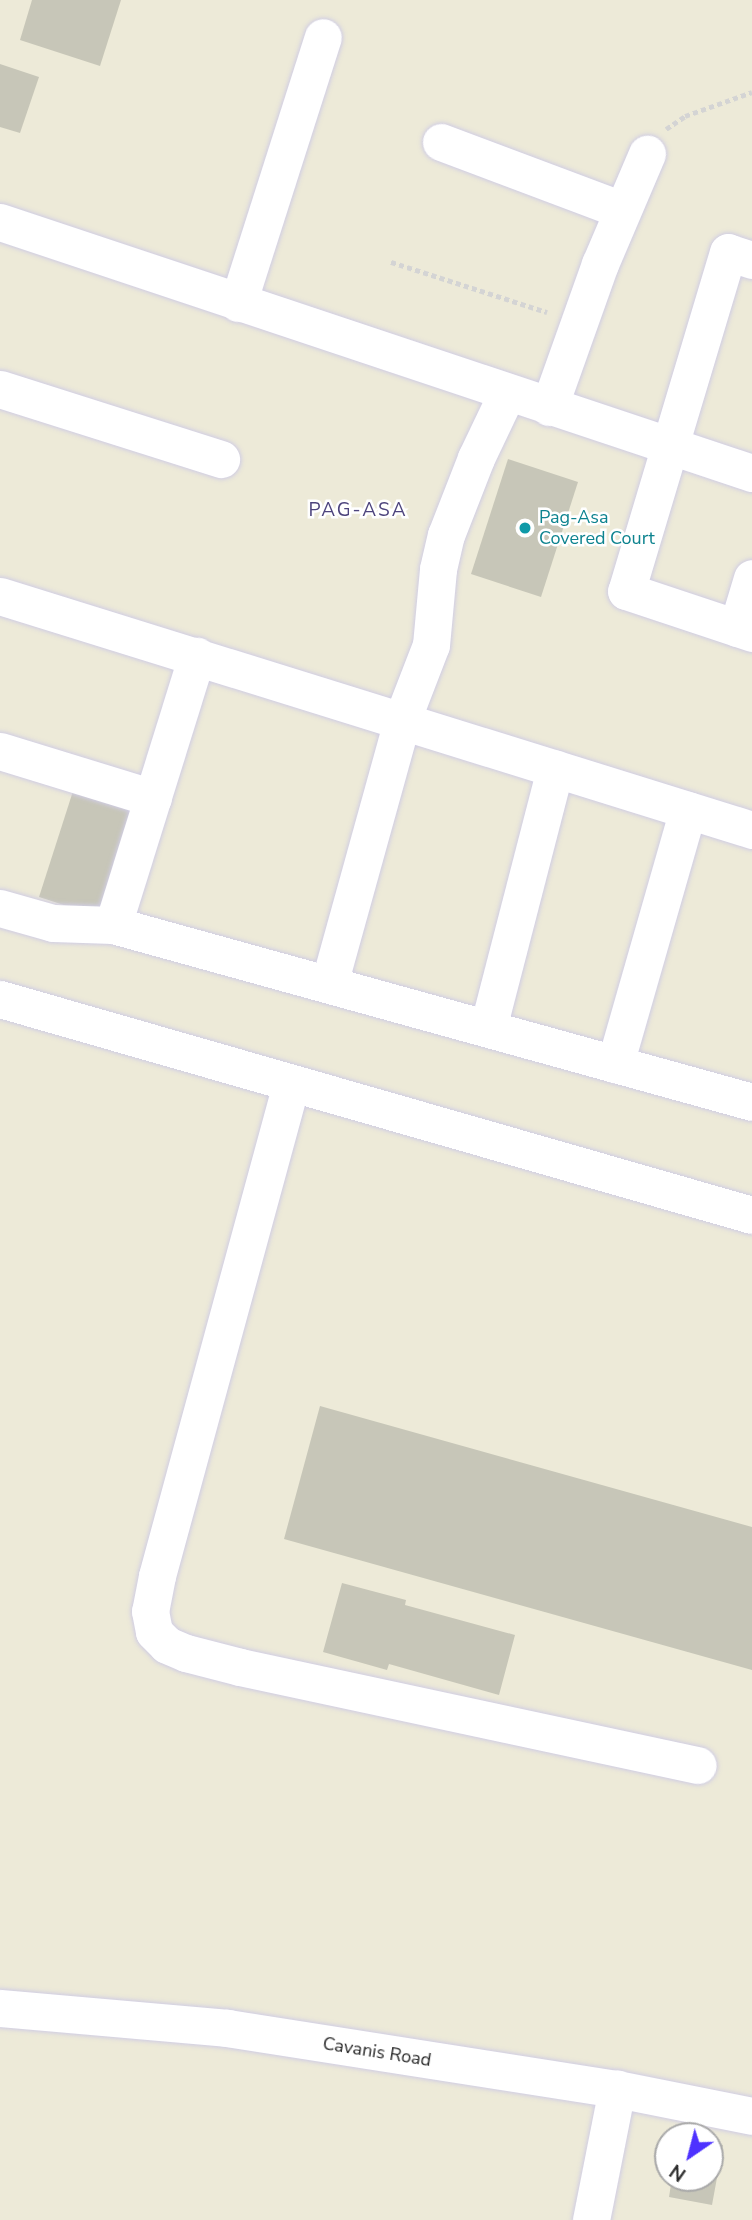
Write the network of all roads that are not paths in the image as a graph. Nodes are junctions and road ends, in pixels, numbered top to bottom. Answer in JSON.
{"nodes":[{"id":1,"x":323,"y":37,"type":"dead end"},
{"id":2,"x":441,"y":142,"type":"dead end"},
{"id":3,"x":647,"y":154,"type":"road end"},
{"id":4,"x":622,"y":210,"type":"junction"},
{"id":5,"x":0,"y":222,"type":"edge"},
{"id":6,"x":752,"y":260,"type":"edge"},
{"id":7,"x":238,"y":303,"type":"junction"},
{"id":8,"x":0,"y":389,"type":"edge"},
{"id":9,"x":508,"y":393,"type":"junction"},
{"id":10,"x":549,"y":407,"type":"junction"},
{"id":11,"x":669,"y":446,"type":"junction"},
{"id":12,"x":221,"y":459,"type":"dead end"},
{"id":13,"x":752,"y":473,"type":"edge"},
{"id":14,"x":752,"y":579,"type":"edge"},
{"id":15,"x":0,"y":596,"type":"edge"},
{"id":16,"x":744,"y":630,"type":"edge"},
{"id":17,"x":197,"y":656,"type":"junction"},
{"id":18,"x":402,"y":720,"type":"junction"},
{"id":19,"x":0,"y":751,"type":"edge"},
{"id":20,"x":555,"y":769,"type":"junction"},
{"id":21,"x":153,"y":798,"type":"junction"},
{"id":22,"x":688,"y":810,"type":"junction"},
{"id":23,"x":752,"y":830,"type":"edge"},
{"id":24,"x":0,"y":908,"type":"edge"},
{"id":25,"x":113,"y":925,"type":"junction"},
{"id":26,"x":329,"y":984,"type":"junction"},
{"id":27,"x":0,"y":999,"type":"edge"},
{"id":28,"x":488,"y":1028,"type":"junction"},
{"id":29,"x":615,"y":1064,"type":"junction"},
{"id":30,"x":291,"y":1084,"type":"junction"},
{"id":31,"x":752,"y":1102,"type":"edge"},
{"id":32,"x":752,"y":1215,"type":"edge"},
{"id":33,"x":698,"y":1765,"type":"dead end"},
{"id":34,"x":0,"y":2008,"type":"edge"},
{"id":35,"x":617,"y":2089,"type":"junction"},
{"id":36,"x":752,"y":2116,"type":"edge"},
{"id":37,"x":591,"y":2220,"type":"edge"}],
"edges":[{"from":1,"to":7,"type":"street"},
{"from":2,"to":4,"type":"street"},
{"from":3,"to":4,"type":"street"},
{"from":4,"to":10,"type":"street"},
{"from":5,"to":7,"type":"street"},
{"from":6,"to":11,"type":"street"},
{"from":7,"to":9,"type":"street"},
{"from":8,"to":12,"type":"street"},
{"from":9,"to":10,"type":"street"},
{"from":9,"to":18,"type":"street"},
{"from":10,"to":11,"type":"street"},
{"from":11,"to":13,"type":"street"},
{"from":11,"to":16,"type":"street"},
{"from":14,"to":16,"type":"street"},
{"from":15,"to":17,"type":"street"},
{"from":17,"to":18,"type":"street"},
{"from":17,"to":21,"type":"street"},
{"from":18,"to":20,"type":"street"},
{"from":18,"to":26,"type":"street"},
{"from":19,"to":21,"type":"street"},
{"from":20,"to":22,"type":"street"},
{"from":20,"to":28,"type":"street"},
{"from":21,"to":25,"type":"street"},
{"from":22,"to":23,"type":"street"},
{"from":22,"to":29,"type":"street"},
{"from":24,"to":25,"type":"street"},
{"from":25,"to":26,"type":"street"},
{"from":26,"to":28,"type":"street"},
{"from":27,"to":30,"type":"street"},
{"from":28,"to":29,"type":"street"},
{"from":29,"to":31,"type":"street"},
{"from":30,"to":32,"type":"street"},
{"from":30,"to":33,"type":"street"},
{"from":34,"to":35,"type":"street","name":"Cavanis Road"},
{"from":35,"to":36,"type":"street","name":"Cavanis Road"},
{"from":35,"to":37,"type":"street"}]}
